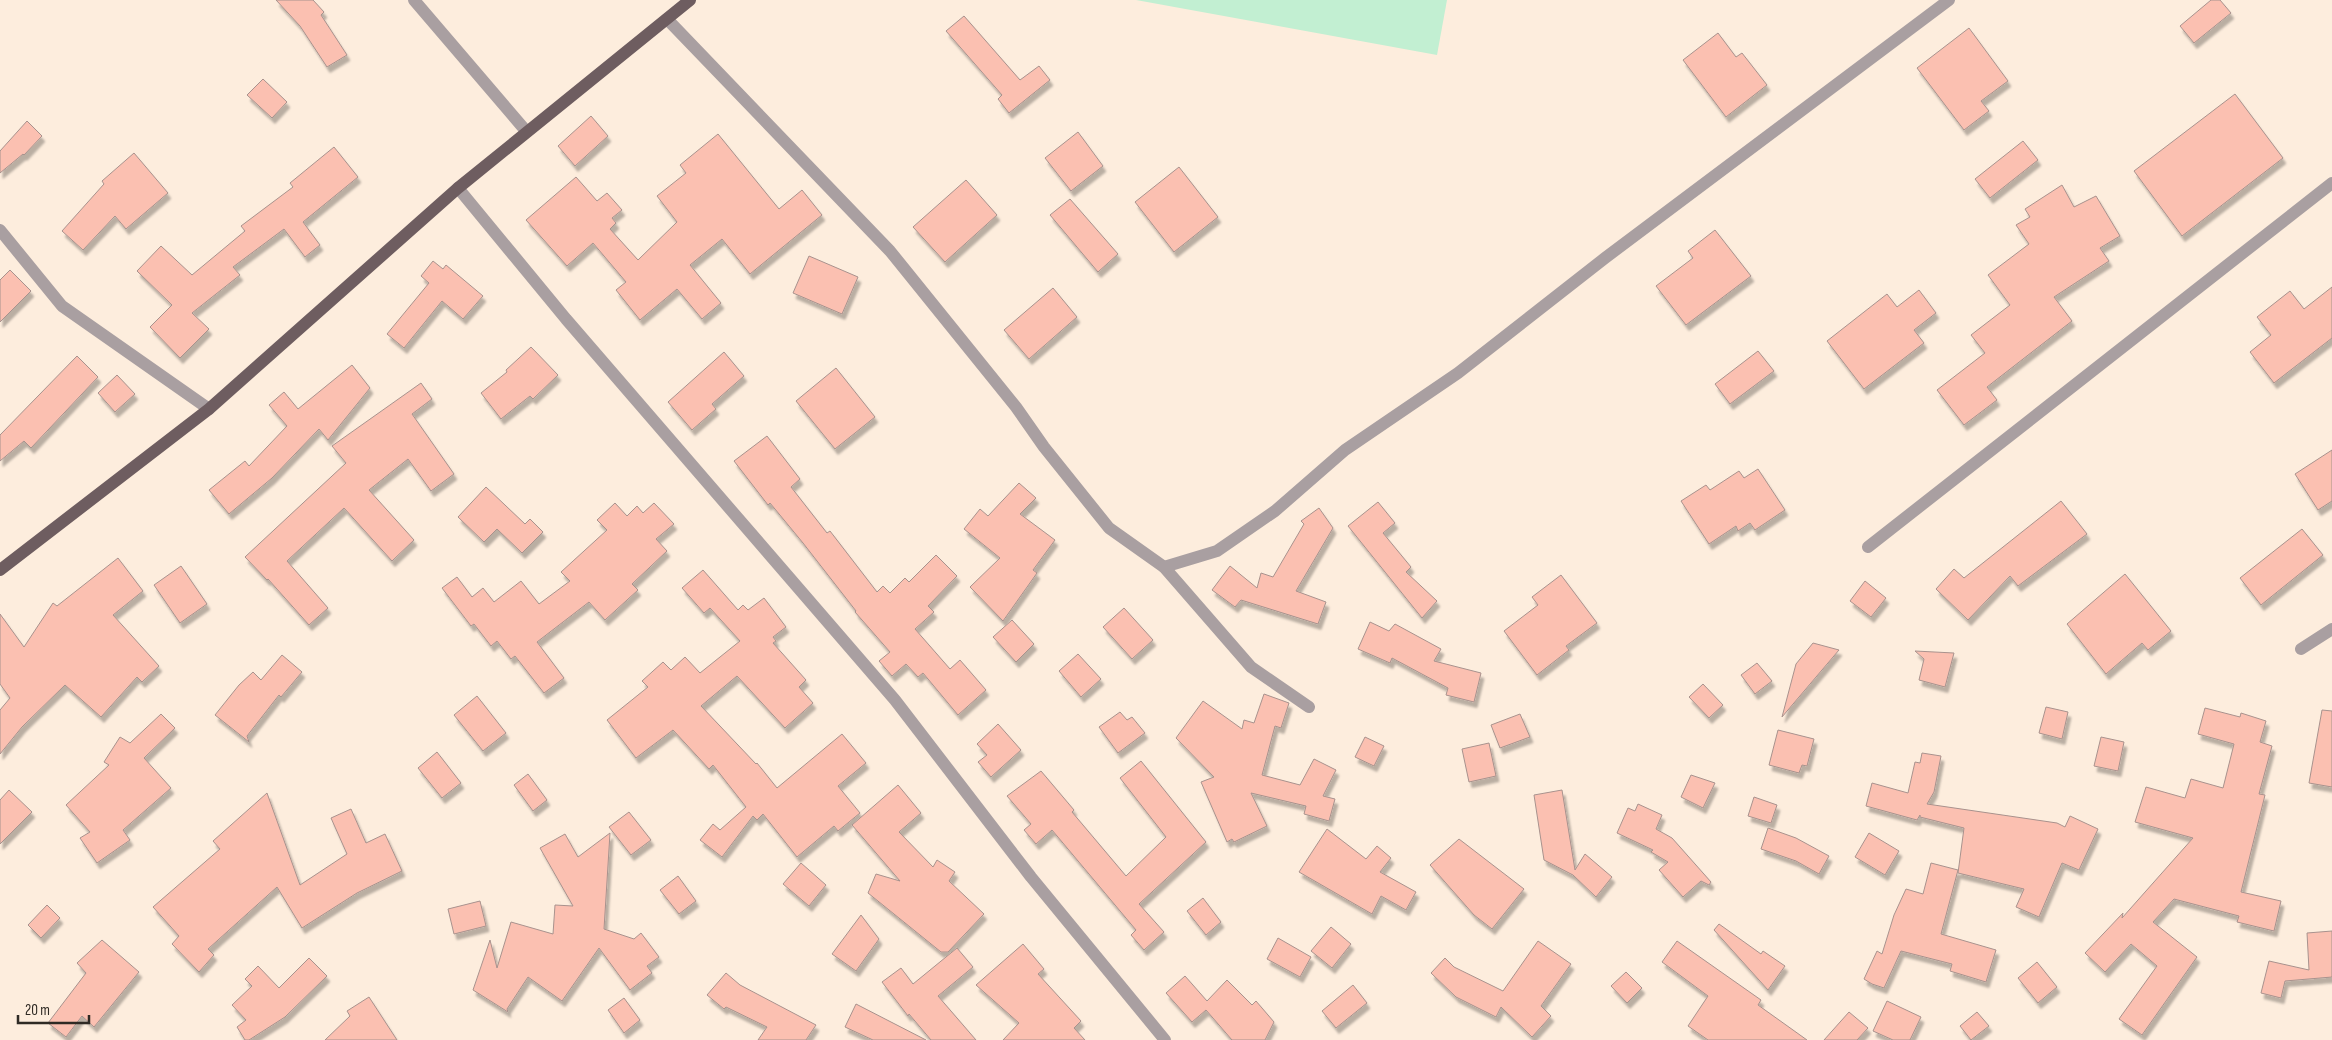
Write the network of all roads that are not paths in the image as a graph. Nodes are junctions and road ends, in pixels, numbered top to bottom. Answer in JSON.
{"nodes":[{"id":1,"x":414,"y":0,"type":"edge"},
{"id":2,"x":690,"y":0,"type":"edge"},
{"id":3,"x":1949,"y":0,"type":"edge"},
{"id":4,"x":667,"y":19,"type":"junction"},
{"id":5,"x":526,"y":131,"type":"junction"},
{"id":6,"x":2332,"y":183,"type":"edge"},
{"id":7,"x":458,"y":188,"type":"junction"},
{"id":8,"x":0,"y":230,"type":"edge"},
{"id":9,"x":209,"y":409,"type":"junction"},
{"id":10,"x":1868,"y":547,"type":"dead end"},
{"id":11,"x":1164,"y":567,"type":"junction"},
{"id":12,"x":0,"y":570,"type":"edge"},
{"id":13,"x":2332,"y":629,"type":"edge"},
{"id":14,"x":2301,"y":649,"type":"dead end"},
{"id":15,"x":1309,"y":708,"type":"dead end"},
{"id":16,"x":1165,"y":1040,"type":"edge"}],
"edges":[{"from":1,"to":5,"type":"street"},
{"from":2,"to":4,"type":"main road"},
{"from":3,"to":11,"type":"street"},
{"from":4,"to":5,"type":"main road"},
{"from":4,"to":11,"type":"street"},
{"from":5,"to":7,"type":"main road"},
{"from":6,"to":10,"type":"street"},
{"from":7,"to":9,"type":"main road"},
{"from":7,"to":16,"type":"street"},
{"from":8,"to":9,"type":"street"},
{"from":9,"to":12,"type":"main road"},
{"from":11,"to":15,"type":"street"},
{"from":13,"to":14,"type":"street"}]}
